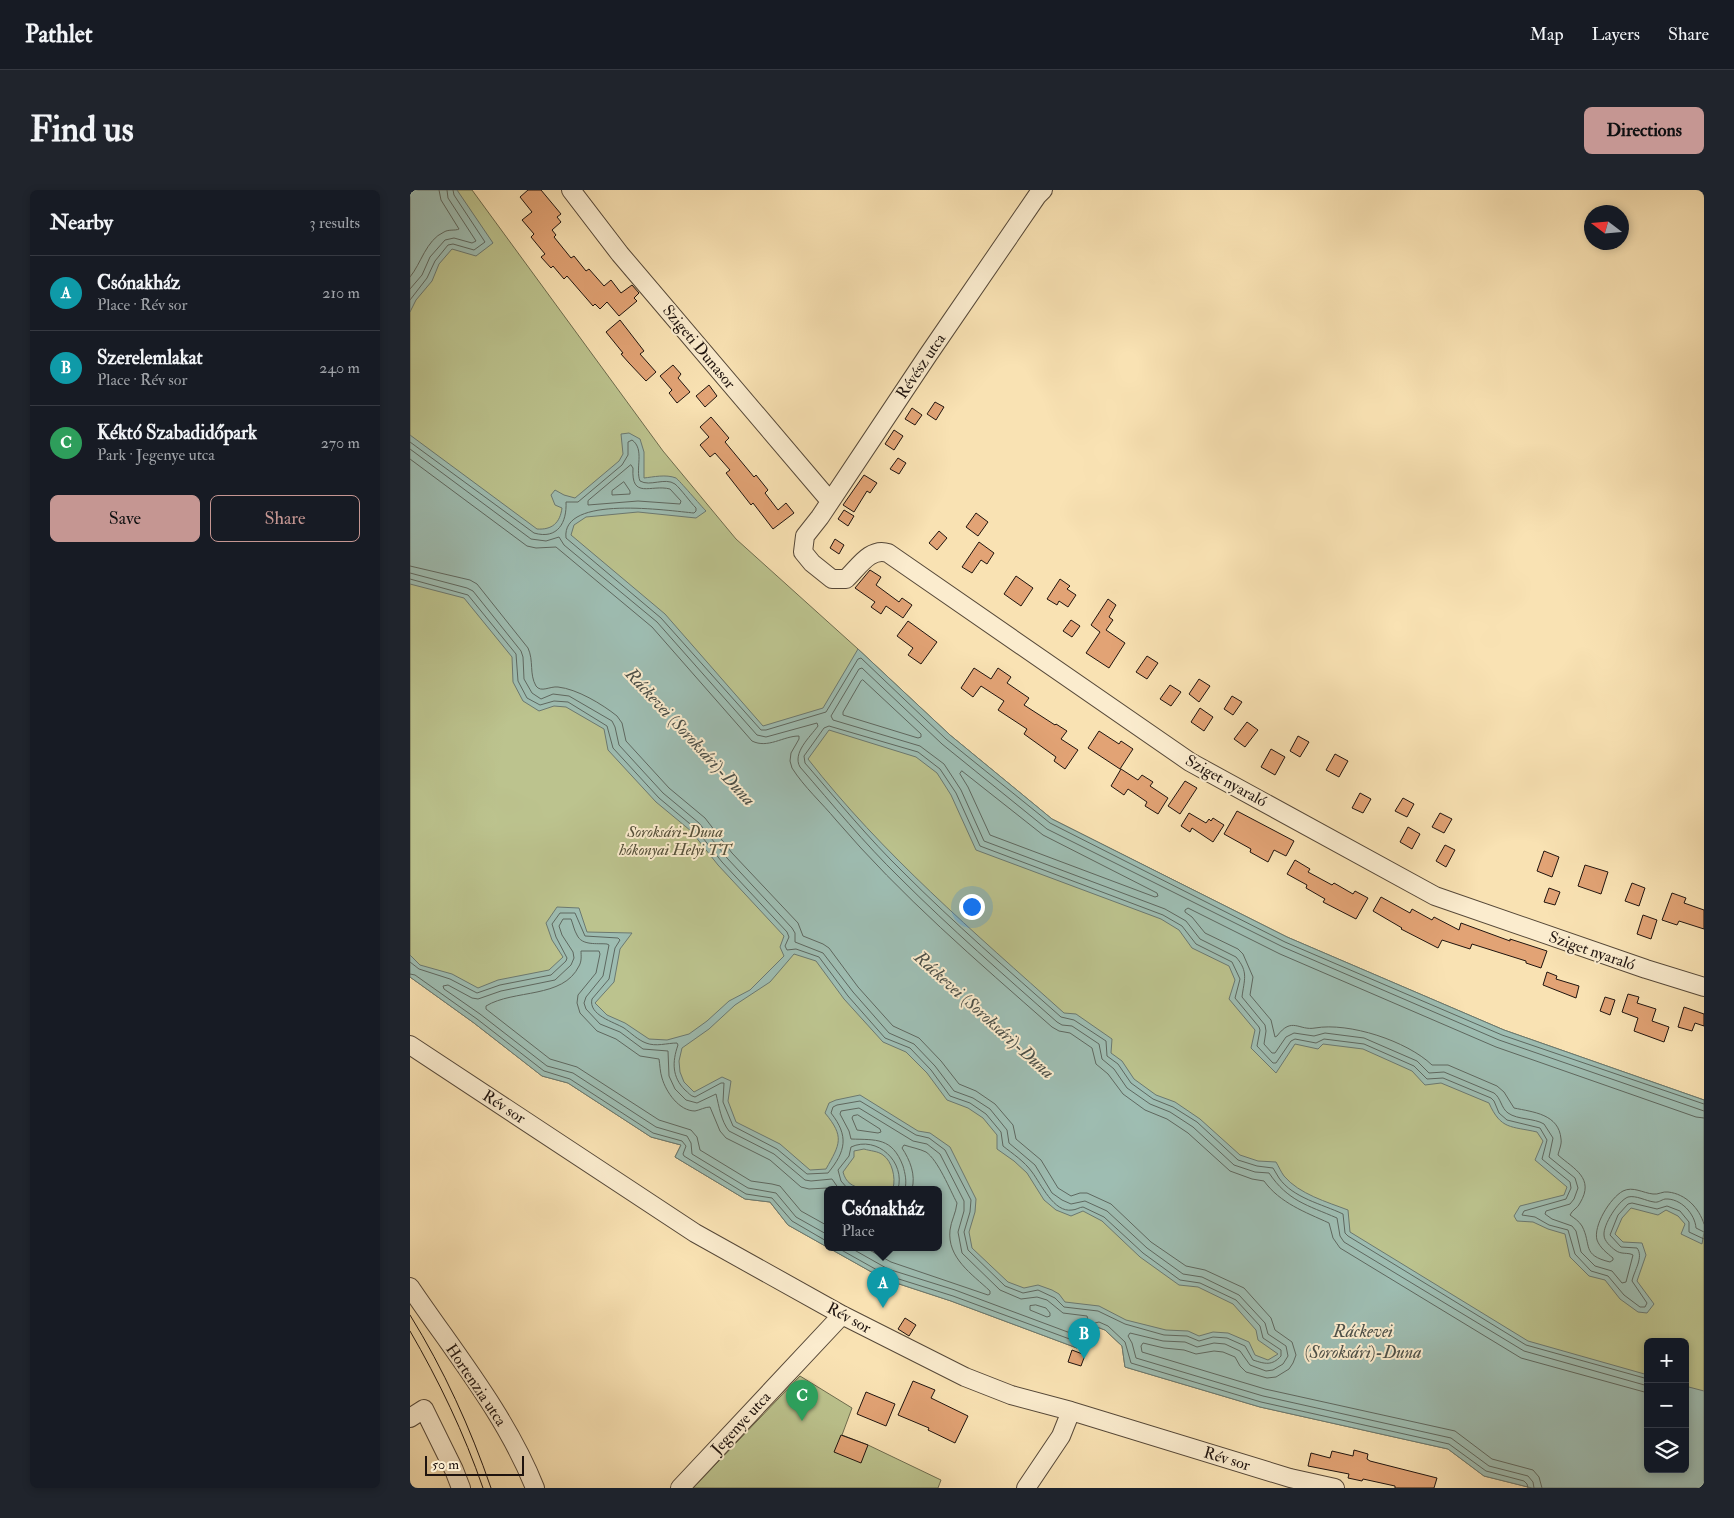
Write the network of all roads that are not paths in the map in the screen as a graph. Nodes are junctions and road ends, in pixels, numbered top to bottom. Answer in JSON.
{"nodes":[{"id":1,"x":571,"y":190,"type":"edge"},
{"id":2,"x":1044,"y":190,"type":"edge"},
{"id":3,"x":830,"y":501,"type":"junction"},
{"id":4,"x":803,"y":544,"type":"joint"},
{"id":5,"x":1704,"y":987,"type":"edge"},
{"id":6,"x":410,"y":1046,"type":"edge"},
{"id":7,"x":410,"y":1288,"type":"edge"},
{"id":8,"x":842,"y":1315,"type":"junction"},
{"id":9,"x":1071,"y":1411,"type":"junction"},
{"id":10,"x":410,"y":1418,"type":"edge"},
{"id":11,"x":461,"y":1488,"type":"edge"},
{"id":12,"x":535,"y":1488,"type":"edge"},
{"id":13,"x":680,"y":1488,"type":"edge"},
{"id":14,"x":1026,"y":1488,"type":"edge"},
{"id":15,"x":1335,"y":1488,"type":"edge"}],
"edges":[{"from":1,"to":3,"type":"street","name":"Szigeti Dunasor"},
{"from":2,"to":3,"type":"street","name":"Révész utca"},
{"from":3,"to":4,"type":"street","name":"Révész utca"},
{"from":4,"to":5,"type":"street","name":"Sziget nyaraló"},
{"from":6,"to":8,"type":"street","name":"Rév sor"},
{"from":7,"to":12,"type":"street","name":"Hortenzia utca"},
{"from":8,"to":9,"type":"street","name":"Rév sor"},
{"from":8,"to":13,"type":"street","name":"Jegenye utca"},
{"from":9,"to":14,"type":"street"},
{"from":9,"to":15,"type":"street","name":"Rév sor"},
{"from":10,"to":11,"type":"street"}]}
